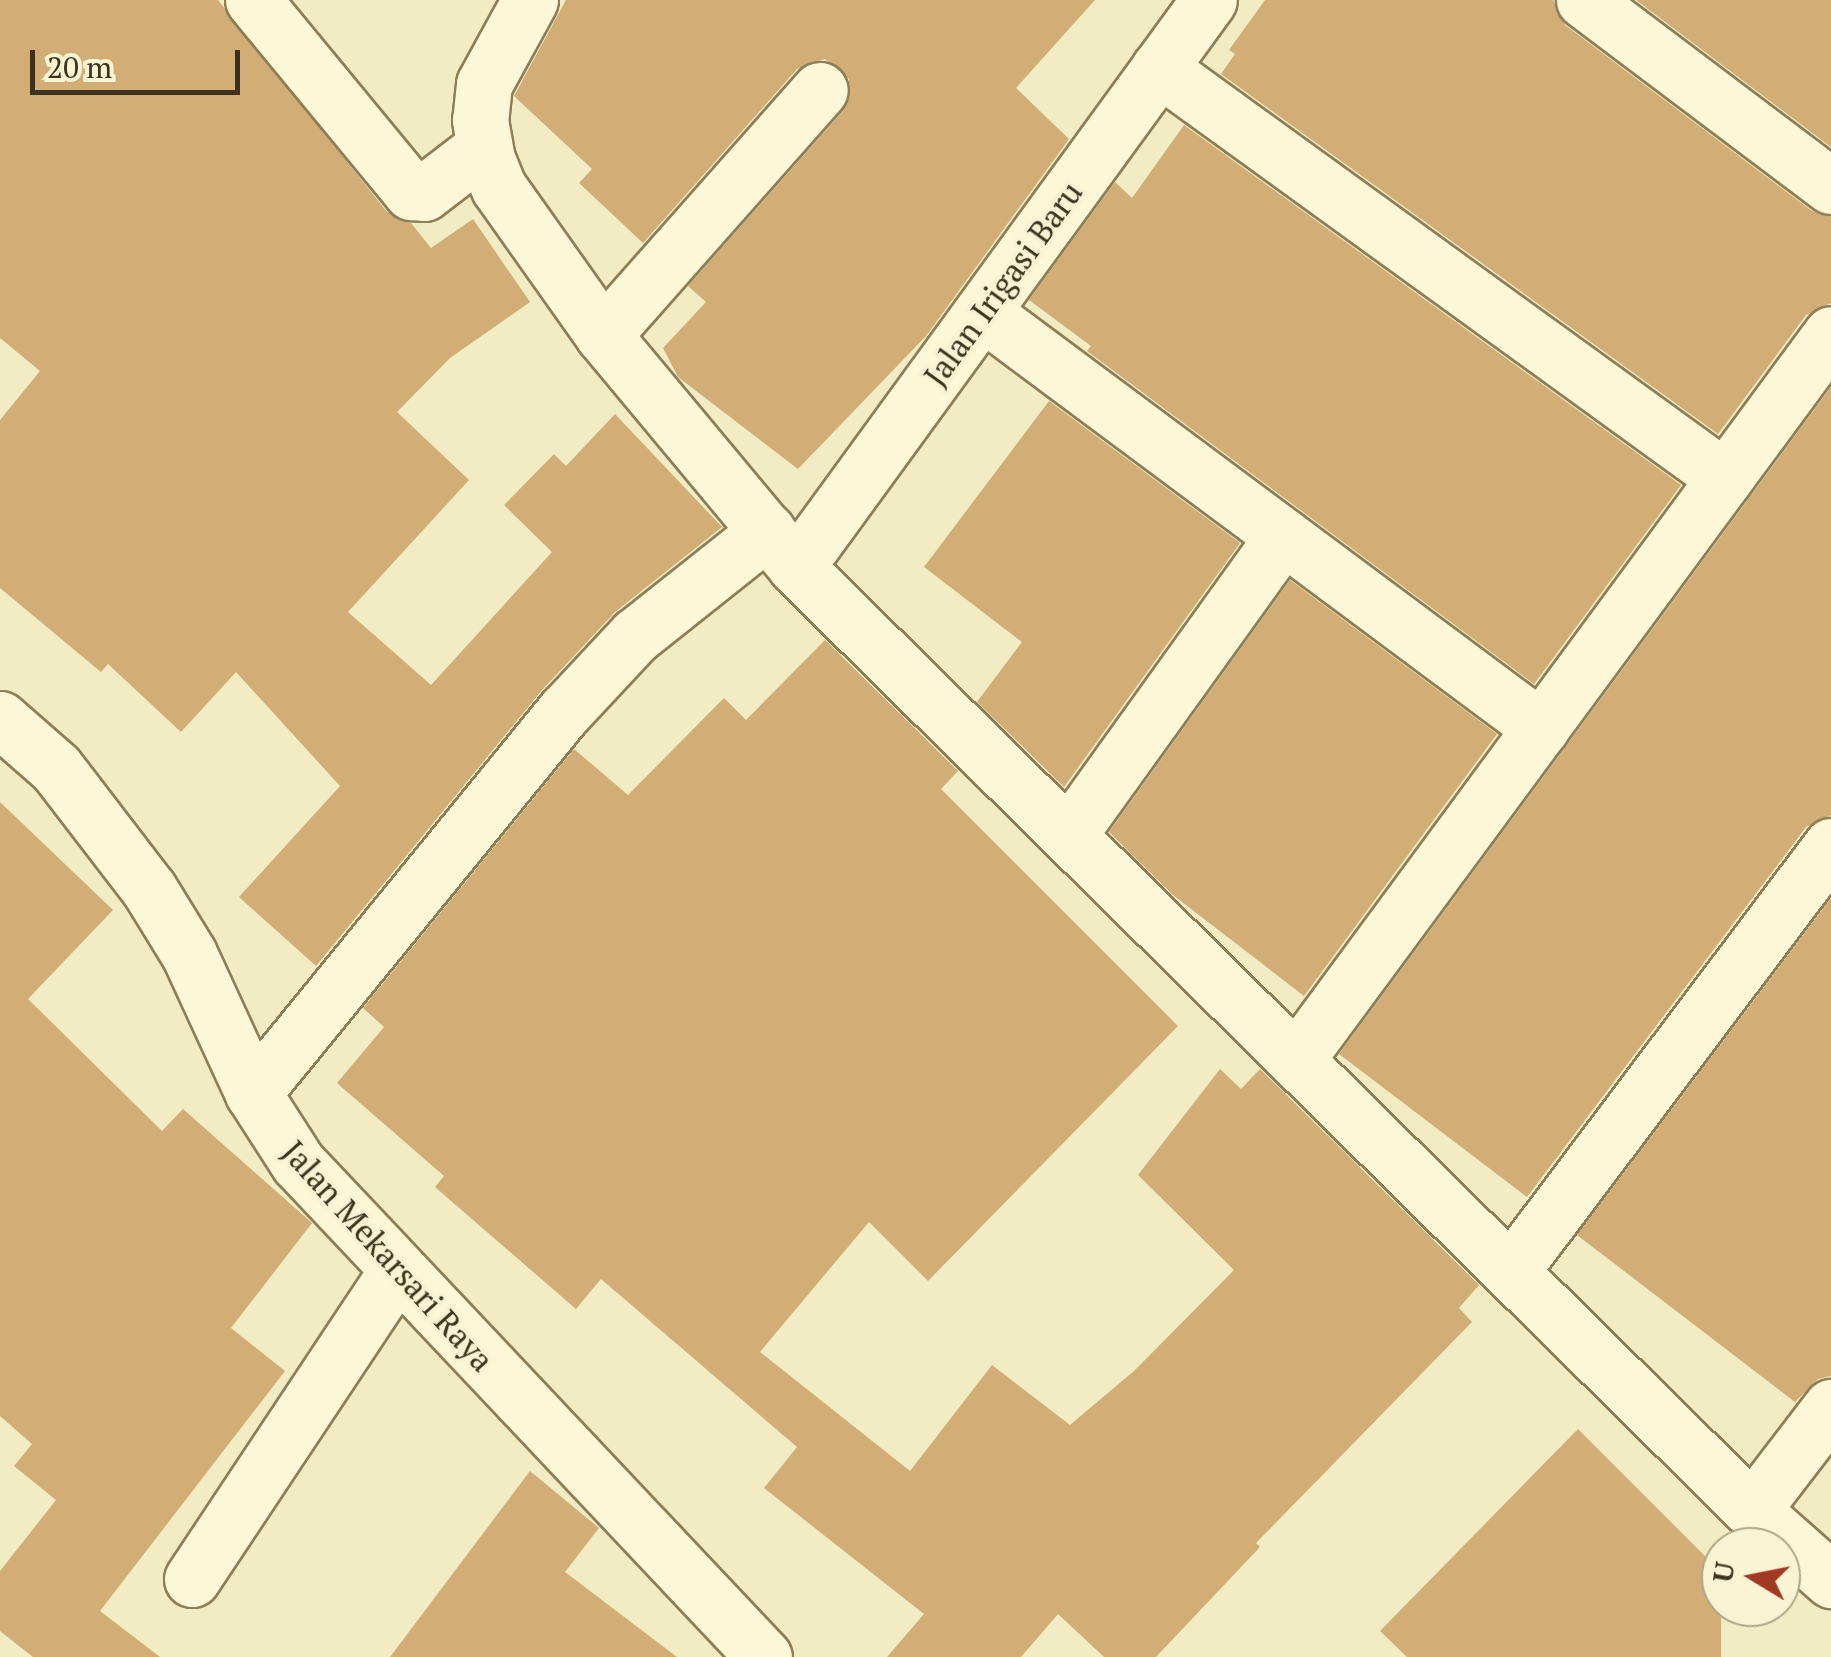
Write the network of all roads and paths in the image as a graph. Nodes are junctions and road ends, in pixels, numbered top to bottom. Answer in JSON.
{"nodes":[{"id":1,"x":253,"y":0,"type":"edge"},
{"id":2,"x":530,"y":0,"type":"edge"},
{"id":3,"x":1210,"y":0,"type":"edge"},
{"id":4,"x":1584,"y":0,"type":"edge"},
{"id":5,"x":1160,"y":68,"type":"junction"},
{"id":6,"x":820,"y":90,"type":"dead end"},
{"id":7,"x":484,"y":147,"type":"junction"},
{"id":8,"x":1831,"y":186,"type":"edge"},
{"id":9,"x":982,"y":312,"type":"junction"},
{"id":10,"x":1831,"y":334,"type":"edge"},
{"id":11,"x":603,"y":335,"type":"junction"},
{"id":12,"x":1725,"y":478,"type":"junction"},
{"id":13,"x":1283,"y":536,"type":"junction"},
{"id":14,"x":782,"y":549,"type":"junction"},
{"id":15,"x":0,"y":720,"type":"edge"},
{"id":16,"x":1541,"y":728,"type":"junction"},
{"id":17,"x":1069,"y":834,"type":"junction"},
{"id":18,"x":1831,"y":846,"type":"edge"},
{"id":19,"x":1298,"y":1057,"type":"junction"},
{"id":20,"x":253,"y":1093,"type":"junction"},
{"id":21,"x":397,"y":1270,"type":"junction"},
{"id":22,"x":1511,"y":1271,"type":"junction"},
{"id":23,"x":1831,"y":1407,"type":"edge"},
{"id":24,"x":1752,"y":1510,"type":"junction"},
{"id":25,"x":192,"y":1579,"type":"dead end"},
{"id":26,"x":1831,"y":1580,"type":"edge"},
{"id":27,"x":764,"y":1657,"type":"edge"}],
"edges":[{"from":1,"to":7,"type":"street"},
{"from":2,"to":7,"type":"street"},
{"from":3,"to":5,"type":"street","name":"Jalan Irigasi Baru"},
{"from":4,"to":8,"type":"street"},
{"from":5,"to":9,"type":"street","name":"Jalan Irigasi Baru"},
{"from":5,"to":12,"type":"street"},
{"from":6,"to":11,"type":"street"},
{"from":7,"to":11,"type":"street"},
{"from":9,"to":13,"type":"street"},
{"from":9,"to":14,"type":"street","name":"Jalan Irigasi Baru"},
{"from":10,"to":12,"type":"street"},
{"from":11,"to":14,"type":"street"},
{"from":12,"to":16,"type":"street"},
{"from":13,"to":16,"type":"street"},
{"from":13,"to":17,"type":"street"},
{"from":14,"to":17,"type":"street"},
{"from":14,"to":20,"type":"street","name":"Jalan Irigasi Baru"},
{"from":15,"to":20,"type":"street","name":"Jalan Mekarsari Raya"},
{"from":16,"to":19,"type":"street"},
{"from":17,"to":19,"type":"street"},
{"from":18,"to":22,"type":"street"},
{"from":19,"to":22,"type":"street"},
{"from":20,"to":21,"type":"street","name":"Jalan Mekarsari Raya"},
{"from":21,"to":25,"type":"street"},
{"from":21,"to":27,"type":"street","name":"Jalan Mekarsari Raya"},
{"from":22,"to":24,"type":"street"},
{"from":23,"to":24,"type":"street"},
{"from":24,"to":26,"type":"street"}]}
